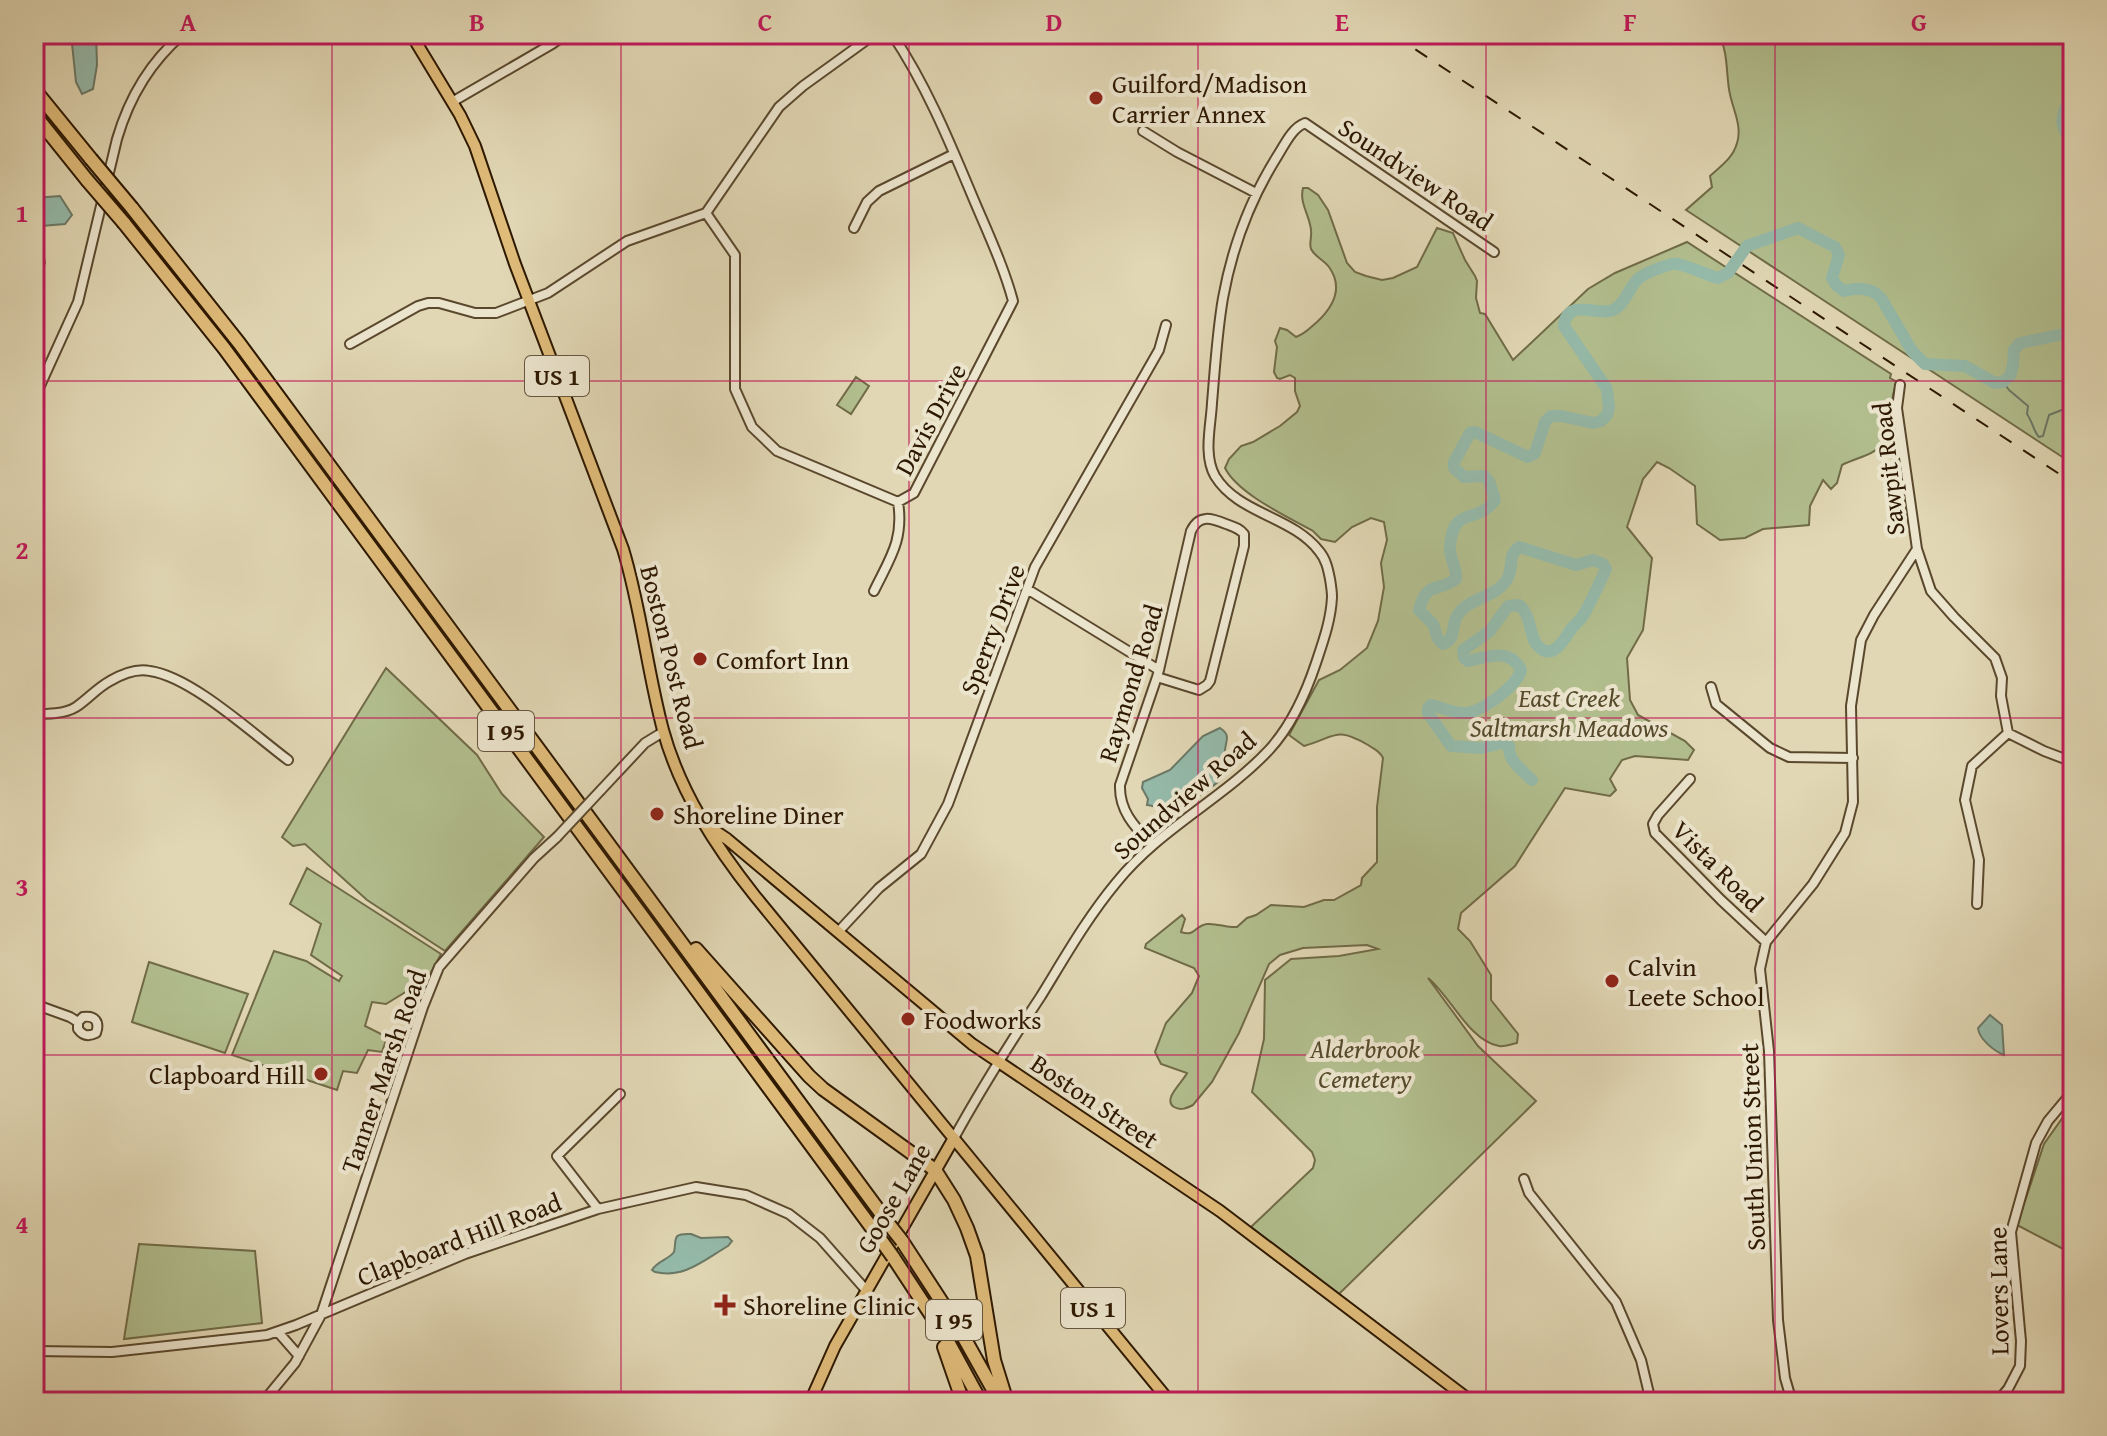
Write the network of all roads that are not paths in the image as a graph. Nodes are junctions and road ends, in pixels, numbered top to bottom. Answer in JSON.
{"nodes":[{"id":1,"x":183,"y":34,"type":"edge"},
{"id":2,"x":411,"y":34,"type":"edge"},
{"id":3,"x":566,"y":34,"type":"edge"},
{"id":4,"x":875,"y":34,"type":"edge"},
{"id":5,"x":892,"y":34,"type":"edge"},
{"id":6,"x":34,"y":89,"type":"edge"},
{"id":7,"x":452,"y":102,"type":"junction"},
{"id":8,"x":34,"y":114,"type":"edge"},
{"id":9,"x":1143,"y":131,"type":"dead end"},
{"id":10,"x":954,"y":154,"type":"junction"},
{"id":11,"x":1256,"y":193,"type":"junction"},
{"id":12,"x":706,"y":213,"type":"junction"},
{"id":13,"x":854,"y":228,"type":"dead end"},
{"id":14,"x":1494,"y":252,"type":"dead end"},
{"id":15,"x":528,"y":300,"type":"junction"},
{"id":16,"x":1166,"y":325,"type":"dead end"},
{"id":17,"x":350,"y":344,"type":"dead end"},
{"id":18,"x":1900,"y":385,"type":"dead end"},
{"id":19,"x":34,"y":399,"type":"edge"},
{"id":20,"x":898,"y":502,"type":"junction"},
{"id":21,"x":1917,"y":549,"type":"junction"},
{"id":22,"x":1027,"y":589,"type":"junction"},
{"id":23,"x":874,"y":591,"type":"dead end"},
{"id":24,"x":1158,"y":673,"type":"junction"},
{"id":25,"x":1711,"y":687,"type":"dead end"},
{"id":26,"x":34,"y":714,"type":"edge"},
{"id":27,"x":663,"y":732,"type":"junction"},
{"id":28,"x":2008,"y":733,"type":"junction"},
{"id":29,"x":1853,"y":758,"type":"junction"},
{"id":30,"x":288,"y":760,"type":"dead end"},
{"id":31,"x":2073,"y":762,"type":"edge"},
{"id":32,"x":1690,"y":779,"type":"dead end"},
{"id":33,"x":704,"y":824,"type":"junction"},
{"id":34,"x":598,"y":828,"type":"junction"},
{"id":35,"x":1152,"y":845,"type":"junction"},
{"id":36,"x":1977,"y":904,"type":"dead end"},
{"id":37,"x":838,"y":932,"type":"junction"},
{"id":38,"x":1766,"y":942,"type":"junction"},
{"id":39,"x":34,"y":1004,"type":"edge"},
{"id":40,"x":78,"y":1022,"type":"dead end"},
{"id":41,"x":997,"y":1062,"type":"junction"},
{"id":42,"x":2073,"y":1091,"type":"edge"},
{"id":43,"x":620,"y":1094,"type":"dead end"},
{"id":44,"x":954,"y":1138,"type":"junction"},
{"id":45,"x":935,"y":1170,"type":"junction"},
{"id":46,"x":1524,"y":1179,"type":"dead end"},
{"id":47,"x":598,"y":1209,"type":"junction"},
{"id":48,"x":897,"y":1262,"type":"junction"},
{"id":49,"x":866,"y":1290,"type":"junction"},
{"id":50,"x":321,"y":1315,"type":"junction"},
{"id":51,"x":278,"y":1332,"type":"junction"},
{"id":52,"x":34,"y":1351,"type":"edge"},
{"id":53,"x":299,"y":1356,"type":"junction"},
{"id":54,"x":263,"y":1402,"type":"edge"},
{"id":55,"x":810,"y":1402,"type":"edge"},
{"id":56,"x":963,"y":1402,"type":"edge"},
{"id":57,"x":981,"y":1402,"type":"edge"},
{"id":58,"x":1000,"y":1402,"type":"edge"},
{"id":59,"x":1007,"y":1402,"type":"edge"},
{"id":60,"x":1170,"y":1402,"type":"edge"},
{"id":61,"x":1472,"y":1402,"type":"edge"},
{"id":62,"x":1651,"y":1402,"type":"edge"},
{"id":63,"x":1792,"y":1402,"type":"edge"},
{"id":64,"x":1997,"y":1402,"type":"edge"}],
"edges":[{"from":1,"to":19,"type":"street"},
{"from":2,"to":7,"type":"main road","name":"Boston Post Road","number":"US 1"},
{"from":3,"to":7,"type":"street"},
{"from":4,"to":12,"type":"street"},
{"from":5,"to":10,"type":"street","name":"Davis Drive"},
{"from":6,"to":34,"type":"highway","number":"I 95","bridge":true},
{"from":7,"to":15,"type":"main road","name":"Boston Post Road","number":"US 1"},
{"from":8,"to":48,"type":"highway","number":"I 95","bridge":true},
{"from":9,"to":11,"type":"street"},
{"from":10,"to":13,"type":"street"},
{"from":10,"to":20,"type":"street","name":"Davis Drive"},
{"from":11,"to":14,"type":"street","name":"Soundview Road"},
{"from":11,"to":35,"type":"street","name":"Soundview Road"},
{"from":12,"to":15,"type":"street"},
{"from":12,"to":20,"type":"street","name":"Davis Drive"},
{"from":15,"to":17,"type":"street"},
{"from":15,"to":27,"type":"main road","name":"Boston Post Road","number":"US 1"},
{"from":16,"to":22,"type":"street","name":"Sperry Drive"},
{"from":18,"to":21,"type":"street","name":"Sawpit Road"},
{"from":20,"to":23,"type":"street"},
{"from":21,"to":28,"type":"street","name":"Sawpit Road"},
{"from":21,"to":29,"type":"street"},
{"from":22,"to":24,"type":"street"},
{"from":22,"to":37,"type":"street","name":"Sperry Drive"},
{"from":24,"to":24,"type":"street","name":"Raymond Road"},
{"from":24,"to":35,"type":"street","name":"Raymond Road"},
{"from":25,"to":29,"type":"street"},
{"from":26,"to":30,"type":"street"},
{"from":27,"to":33,"type":"main road","name":"Boston Post Road","number":"US 1"},
{"from":27,"to":50,"type":"street","name":"Tanner Marsh Road","bridge":true},
{"from":28,"to":31,"type":"street"},
{"from":28,"to":36,"type":"street"},
{"from":29,"to":38,"type":"street"},
{"from":32,"to":38,"type":"street","name":"Vista Road"},
{"from":33,"to":37,"type":"main road","name":"Boston Street"},
{"from":33,"to":44,"type":"main road","name":"Boston Post Road","number":"US 1"},
{"from":34,"to":45,"type":"highway"},
{"from":34,"to":58,"type":"highway","number":"I 95","bridge":true},
{"from":35,"to":41,"type":"street","name":"Soundview Road"},
{"from":37,"to":41,"type":"main road","name":"Boston Street"},
{"from":38,"to":63,"type":"street","name":"South Union Street"},
{"from":39,"to":40,"type":"street"},
{"from":41,"to":44,"type":"street","name":"Goose Lane"},
{"from":41,"to":61,"type":"main road","name":"Boston Street"},
{"from":42,"to":64,"type":"street","name":"Lovers Lane"},
{"from":43,"to":47,"type":"street"},
{"from":44,"to":45,"type":"main road","name":"Goose Lane"},
{"from":44,"to":60,"type":"main road","name":"Boston Post Road","number":"US 1"},
{"from":45,"to":49,"type":"main road","name":"Goose Lane"},
{"from":45,"to":59,"type":"highway"},
{"from":46,"to":62,"type":"street"},
{"from":47,"to":49,"type":"street","name":"Clapboard Hill Road"},
{"from":47,"to":50,"type":"street","name":"Clapboard Hill Road"},
{"from":48,"to":56,"type":"highway"},
{"from":48,"to":57,"type":"highway","number":"I 95"},
{"from":49,"to":55,"type":"main road","name":"Goose Lane"},
{"from":50,"to":51,"type":"street","name":"Clapboard Hill Road"},
{"from":50,"to":53,"type":"street","name":"Tanner Marsh Road"},
{"from":51,"to":52,"type":"street","name":"Clapboard Hill Road"},
{"from":51,"to":53,"type":"street"},
{"from":53,"to":54,"type":"street","name":"Tanner Marsh Road"}]}
